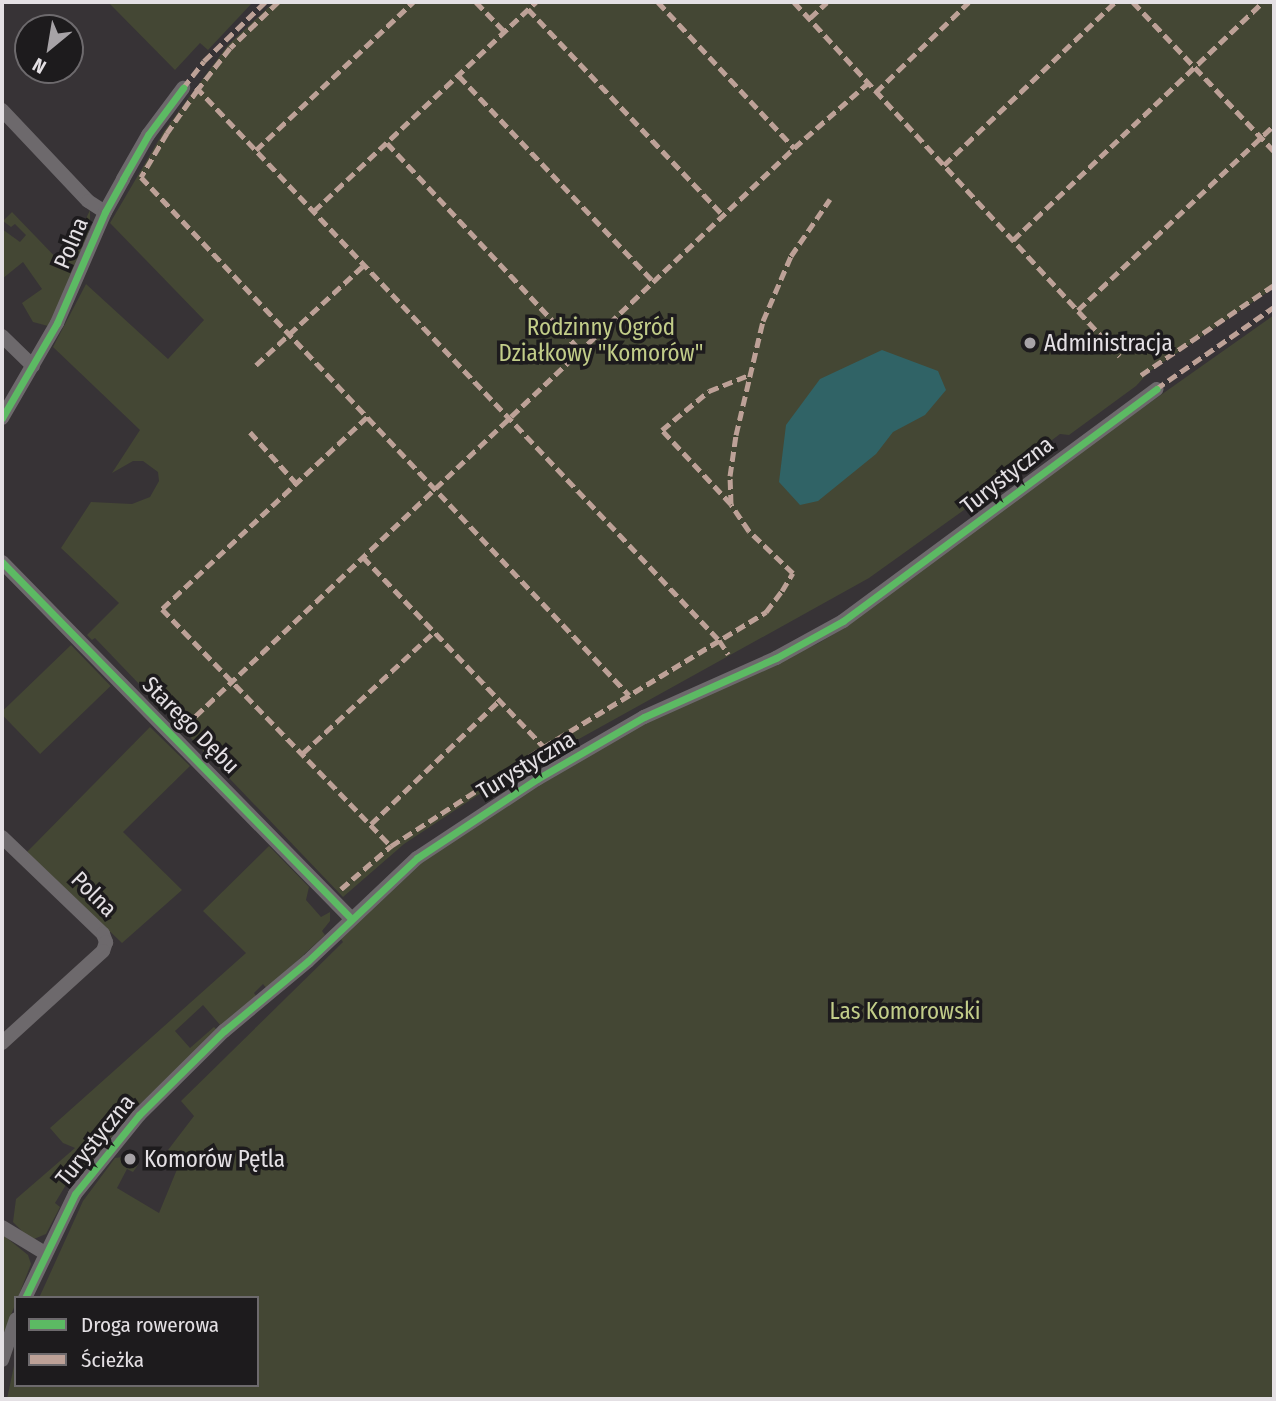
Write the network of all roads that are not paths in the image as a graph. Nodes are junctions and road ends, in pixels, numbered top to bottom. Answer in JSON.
{"nodes":[{"id":1,"x":183,"y":89,"type":"dead end"},
{"id":2,"x":2,"y":110,"type":"edge"},
{"id":3,"x":104,"y":212,"type":"junction"},
{"id":4,"x":2,"y":336,"type":"edge"},
{"id":5,"x":33,"y":366,"type":"junction"},
{"id":6,"x":1156,"y":389,"type":"dead end"},
{"id":7,"x":2,"y":418,"type":"edge"},
{"id":8,"x":2,"y":562,"type":"edge"},
{"id":9,"x":2,"y":837,"type":"edge"},
{"id":10,"x":351,"y":918,"type":"junction"},
{"id":11,"x":2,"y":1043,"type":"edge"},
{"id":12,"x":2,"y":1227,"type":"edge"},
{"id":13,"x":45,"y":1253,"type":"junction"},
{"id":14,"x":26,"y":1296,"type":"edge"},
{"id":15,"x":14,"y":1325,"type":"edge"},
{"id":16,"x":2,"y":1360,"type":"edge"}],
"edges":[{"from":1,"to":3,"type":"street","name":"Polna"},
{"from":2,"to":3,"type":"street"},
{"from":3,"to":5,"type":"street","name":"Polna"},
{"from":4,"to":5,"type":"street"},
{"from":5,"to":7,"type":"street","name":"Polna"},
{"from":6,"to":10,"type":"street","name":"Turystyczna"},
{"from":8,"to":10,"type":"street","name":"Starego Dębu"},
{"from":9,"to":11,"type":"street","name":"Polna"},
{"from":10,"to":13,"type":"street","name":"Turystyczna"},
{"from":12,"to":13,"type":"street"},
{"from":13,"to":14,"type":"street","name":"Turystyczna"},
{"from":15,"to":16,"type":"street"}]}
